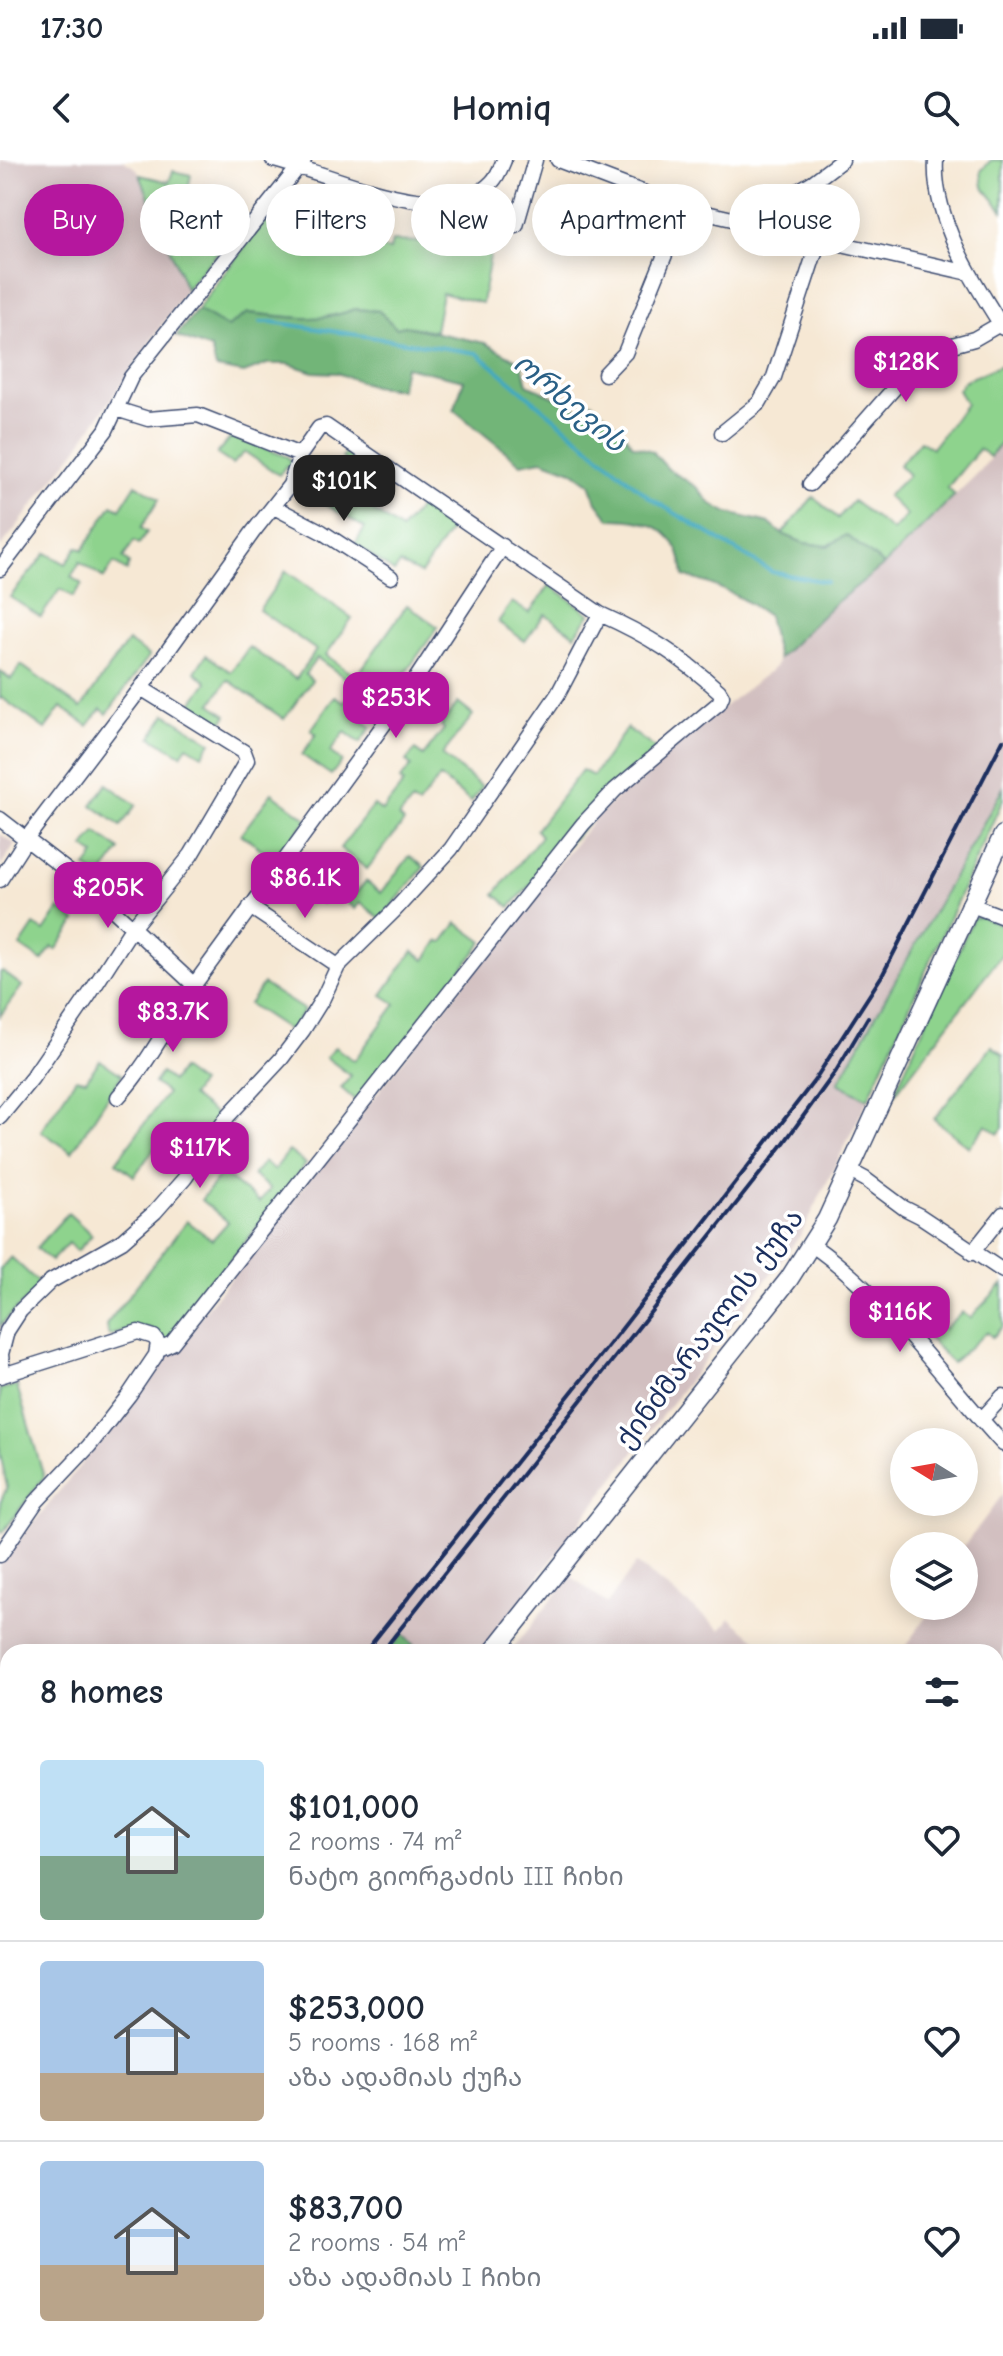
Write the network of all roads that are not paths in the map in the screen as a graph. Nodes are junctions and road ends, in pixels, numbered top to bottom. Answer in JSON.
{"nodes":[{"id":1,"x":273,"y":160,"type":"edge"},
{"id":2,"x":504,"y":160,"type":"edge"},
{"id":3,"x":535,"y":160,"type":"edge"},
{"id":4,"x":842,"y":160,"type":"edge"},
{"id":5,"x":936,"y":160,"type":"edge"},
{"id":6,"x":562,"y":161,"type":"edge"},
{"id":7,"x":302,"y":163,"type":"edge"},
{"id":8,"x":622,"y":184,"type":"edge"},
{"id":9,"x":810,"y":184,"type":"edge"},
{"id":10,"x":516,"y":226,"type":"dead end"},
{"id":11,"x":860,"y":247,"type":"edge"},
{"id":12,"x":664,"y":256,"type":"edge"},
{"id":13,"x":814,"y":256,"type":"edge"},
{"id":14,"x":969,"y":273,"type":"junction"},
{"id":15,"x":1002,"y":326,"type":"edge"},
{"id":16,"x":605,"y":374,"type":"dead end"},
{"id":17,"x":116,"y":409,"type":"junction"},
{"id":18,"x":722,"y":433,"type":"dead end"},
{"id":19,"x":300,"y":455,"type":"junction"},
{"id":20,"x":810,"y":484,"type":"dead end"},
{"id":21,"x":274,"y":507,"type":"junction"},
{"id":22,"x":503,"y":546,"type":"junction"},
{"id":23,"x":0,"y":569,"type":"edge"},
{"id":24,"x":391,"y":577,"type":"dead end"},
{"id":25,"x":600,"y":614,"type":"junction"},
{"id":26,"x":141,"y":688,"type":"junction"},
{"id":27,"x":0,"y":819,"type":"edge"},
{"id":28,"x":1003,"y":835,"type":"edge"},
{"id":29,"x":27,"y":838,"type":"junction"},
{"id":30,"x":0,"y":880,"type":"edge"},
{"id":31,"x":969,"y":904,"type":"junction"},
{"id":32,"x":250,"y":907,"type":"junction"},
{"id":33,"x":1003,"y":917,"type":"edge"},
{"id":34,"x":132,"y":928,"type":"junction"},
{"id":35,"x":338,"y":966,"type":"junction"},
{"id":36,"x":194,"y":985,"type":"junction"},
{"id":37,"x":118,"y":1097,"type":"dead end"},
{"id":38,"x":0,"y":1117,"type":"edge"},
{"id":39,"x":848,"y":1170,"type":"junction"},
{"id":40,"x":1003,"y":1214,"type":"edge"},
{"id":41,"x":812,"y":1245,"type":"junction"},
{"id":42,"x":972,"y":1253,"type":"junction"},
{"id":43,"x":1003,"y":1271,"type":"edge"},
{"id":44,"x":157,"y":1350,"type":"junction"},
{"id":45,"x":1,"y":1375,"type":"edge"},
{"id":46,"x":1003,"y":1396,"type":"edge"},
{"id":47,"x":981,"y":1420,"type":"junction"},
{"id":48,"x":1003,"y":1444,"type":"edge"},
{"id":49,"x":0,"y":1555,"type":"edge"},
{"id":50,"x":499,"y":1644,"type":"edge"}],
"edges":[{"from":1,"to":7,"type":"street"},
{"from":2,"to":7,"type":"street"},
{"from":3,"to":10,"type":"street"},
{"from":4,"to":9,"type":"street"},
{"from":5,"to":14,"type":"street"},
{"from":6,"to":8,"type":"street"},
{"from":7,"to":17,"type":"street"},
{"from":11,"to":14,"type":"street"},
{"from":12,"to":16,"type":"street"},
{"from":13,"to":18,"type":"street"},
{"from":14,"to":15,"type":"street"},
{"from":15,"to":20,"type":"street"},
{"from":17,"to":19,"type":"street"},
{"from":17,"to":23,"type":"street"},
{"from":19,"to":21,"type":"street"},
{"from":19,"to":22,"type":"street"},
{"from":21,"to":24,"type":"street"},
{"from":21,"to":26,"type":"street"},
{"from":22,"to":25,"type":"street"},
{"from":22,"to":32,"type":"street"},
{"from":25,"to":35,"type":"street"},
{"from":25,"to":44,"type":"street"},
{"from":26,"to":29,"type":"street"},
{"from":26,"to":34,"type":"street"},
{"from":27,"to":29,"type":"street"},
{"from":28,"to":31,"type":"main road","name":"ქინძმარაულის ქუჩა"},
{"from":29,"to":30,"type":"street"},
{"from":29,"to":34,"type":"street"},
{"from":31,"to":33,"type":"street"},
{"from":31,"to":39,"type":"main road","name":"ქინძმარაულის ქუჩა"},
{"from":32,"to":35,"type":"street"},
{"from":32,"to":36,"type":"street"},
{"from":34,"to":36,"type":"street"},
{"from":34,"to":38,"type":"street"},
{"from":35,"to":45,"type":"street"},
{"from":36,"to":37,"type":"street"},
{"from":39,"to":41,"type":"main road","name":"ქინძმარაულის ქუჩა"},
{"from":39,"to":42,"type":"street"},
{"from":40,"to":42,"type":"street"},
{"from":41,"to":47,"type":"street"},
{"from":41,"to":50,"type":"main road","name":"ქინძმარაულის ქუჩა"},
{"from":42,"to":43,"type":"street"},
{"from":44,"to":45,"type":"street"},
{"from":44,"to":49,"type":"street"},
{"from":46,"to":47,"type":"street"},
{"from":47,"to":48,"type":"street"}]}
